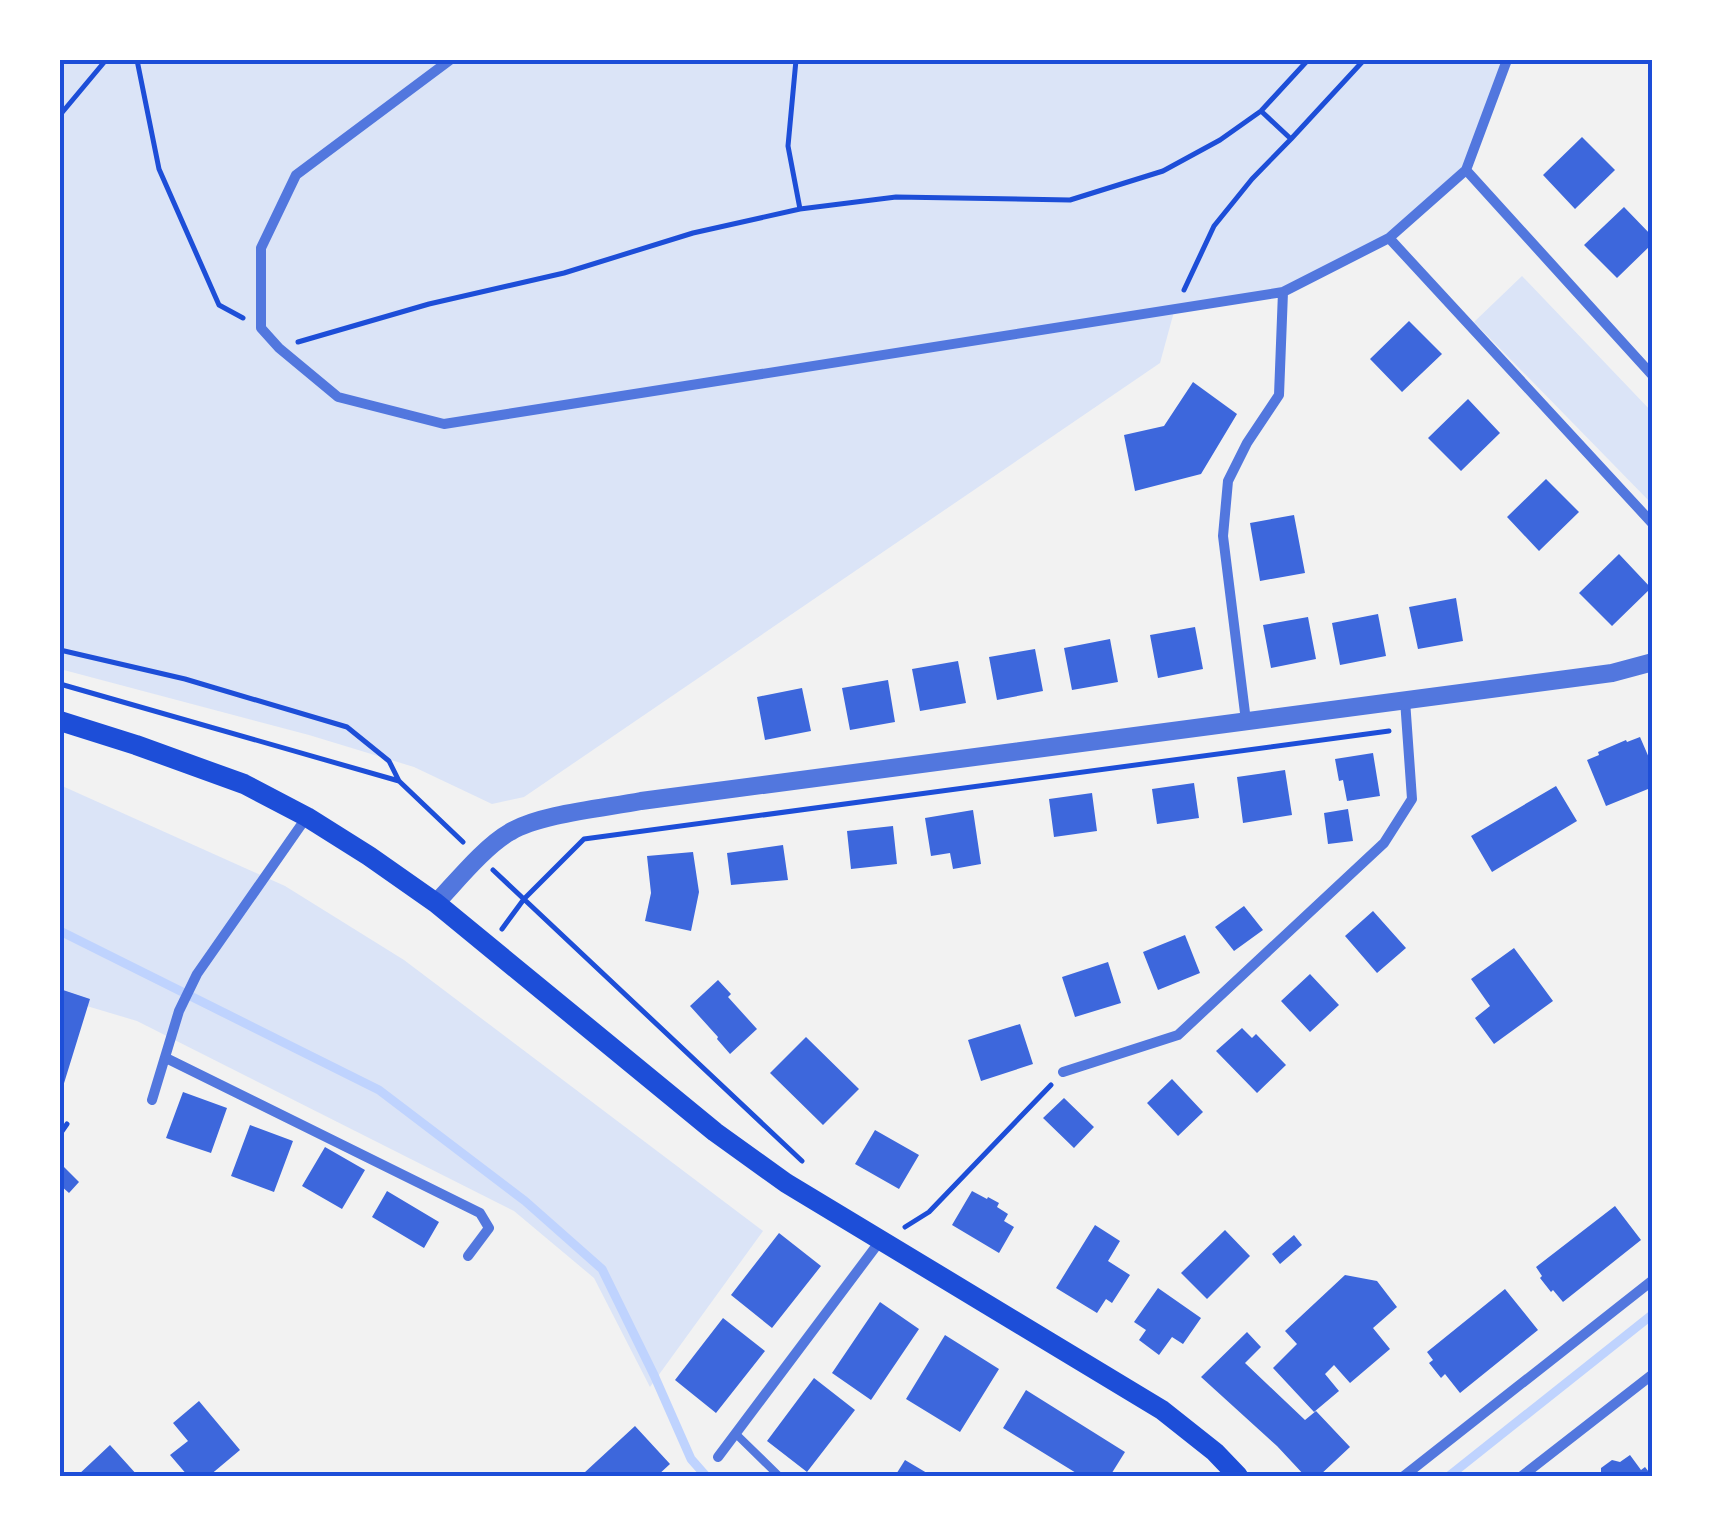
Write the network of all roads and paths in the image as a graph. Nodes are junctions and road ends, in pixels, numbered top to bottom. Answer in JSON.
{"nodes":[{"id":1,"x":106,"y":60,"type":"edge"},
{"id":2,"x":137,"y":60,"type":"edge"},
{"id":3,"x":450,"y":60,"type":"edge"},
{"id":4,"x":796,"y":60,"type":"edge"},
{"id":5,"x":1308,"y":60,"type":"edge"},
{"id":6,"x":1364,"y":60,"type":"edge"},
{"id":7,"x":1507,"y":60,"type":"edge"},
{"id":8,"x":1260,"y":111,"type":"junction"},
{"id":9,"x":60,"y":115,"type":"edge"},
{"id":10,"x":1291,"y":139,"type":"junction"},
{"id":11,"x":1466,"y":170,"type":"junction"},
{"id":12,"x":800,"y":208,"type":"junction"},
{"id":13,"x":1389,"y":238,"type":"junction"},
{"id":14,"x":1283,"y":292,"type":"junction"},
{"id":15,"x":1175,"y":309,"type":"junction"},
{"id":16,"x":261,"y":328,"type":"junction"},
{"id":17,"x":280,"y":348,"type":"junction"},
{"id":18,"x":1653,"y":376,"type":"edge"},
{"id":19,"x":1653,"y":524,"type":"edge"},
{"id":20,"x":60,"y":650,"type":"edge"},
{"id":21,"x":1653,"y":662,"type":"edge"},
{"id":22,"x":60,"y":684,"type":"edge"},
{"id":23,"x":1404,"y":700,"type":"junction"},
{"id":24,"x":60,"y":721,"type":"edge"},
{"id":25,"x":1246,"y":721,"type":"junction"},
{"id":26,"x":1407,"y":729,"type":"junction"},
{"id":27,"x":399,"y":780,"type":"junction"},
{"id":28,"x":306,"y":817,"type":"junction"},
{"id":29,"x":480,"y":858,"type":"junction"},
{"id":30,"x":524,"y":899,"type":"junction"},
{"id":31,"x":436,"y":904,"type":"junction"},
{"id":32,"x":488,"y":947,"type":"junction"},
{"id":33,"x":166,"y":1058,"type":"junction"},
{"id":34,"x":1063,"y":1072,"type":"joint"},
{"id":35,"x":152,"y":1100,"type":"dead end"},
{"id":36,"x":67,"y":1124,"type":"dead end"},
{"id":37,"x":60,"y":1134,"type":"edge"},
{"id":38,"x":802,"y":1161,"type":"dead end"},
{"id":39,"x":880,"y":1241,"type":"junction"},
{"id":40,"x":468,"y":1256,"type":"dead end"},
{"id":41,"x":1653,"y":1280,"type":"edge"},
{"id":42,"x":1653,"y":1374,"type":"edge"},
{"id":43,"x":737,"y":1435,"type":"junction"},
{"id":44,"x":718,"y":1457,"type":"dead end"},
{"id":45,"x":779,"y":1476,"type":"edge"},
{"id":46,"x":1238,"y":1476,"type":"edge"},
{"id":47,"x":1404,"y":1476,"type":"edge"},
{"id":48,"x":1522,"y":1476,"type":"edge"}],
"edges":[{"from":1,"to":9,"type":"path"},
{"from":2,"to":16,"type":"path"},
{"from":3,"to":16,"type":"street"},
{"from":4,"to":12,"type":"path"},
{"from":5,"to":8,"type":"path"},
{"from":6,"to":10,"type":"path"},
{"from":7,"to":11,"type":"street"},
{"from":8,"to":10,"type":"path"},
{"from":8,"to":12,"type":"path"},
{"from":10,"to":15,"type":"path"},
{"from":11,"to":13,"type":"street"},
{"from":11,"to":18,"type":"street"},
{"from":12,"to":17,"type":"path"},
{"from":13,"to":14,"type":"street"},
{"from":13,"to":19,"type":"street"},
{"from":14,"to":15,"type":"street"},
{"from":14,"to":25,"type":"street"},
{"from":15,"to":17,"type":"street"},
{"from":16,"to":17,"type":"street"},
{"from":20,"to":27,"type":"path"},
{"from":21,"to":23,"type":"street"},
{"from":22,"to":27,"type":"path"},
{"from":23,"to":25,"type":"street"},
{"from":23,"to":26,"type":"street"},
{"from":24,"to":28,"type":"main road"},
{"from":25,"to":29,"type":"street"},
{"from":26,"to":30,"type":"path"},
{"from":26,"to":34,"type":"street"},
{"from":27,"to":29,"type":"path"},
{"from":28,"to":31,"type":"main road"},
{"from":28,"to":33,"type":"street"},
{"from":29,"to":30,"type":"path"},
{"from":29,"to":31,"type":"street"},
{"from":30,"to":32,"type":"path"},
{"from":30,"to":38,"type":"path"},
{"from":31,"to":32,"type":"main road"},
{"from":32,"to":39,"type":"main road"},
{"from":33,"to":35,"type":"street"},
{"from":33,"to":40,"type":"street"},
{"from":34,"to":39,"type":"path"},
{"from":36,"to":37,"type":"path"},
{"from":39,"to":43,"type":"street"},
{"from":39,"to":46,"type":"main road"},
{"from":41,"to":47,"type":"street"},
{"from":42,"to":48,"type":"street"},
{"from":43,"to":44,"type":"street"},
{"from":43,"to":45,"type":"lane"}]}
